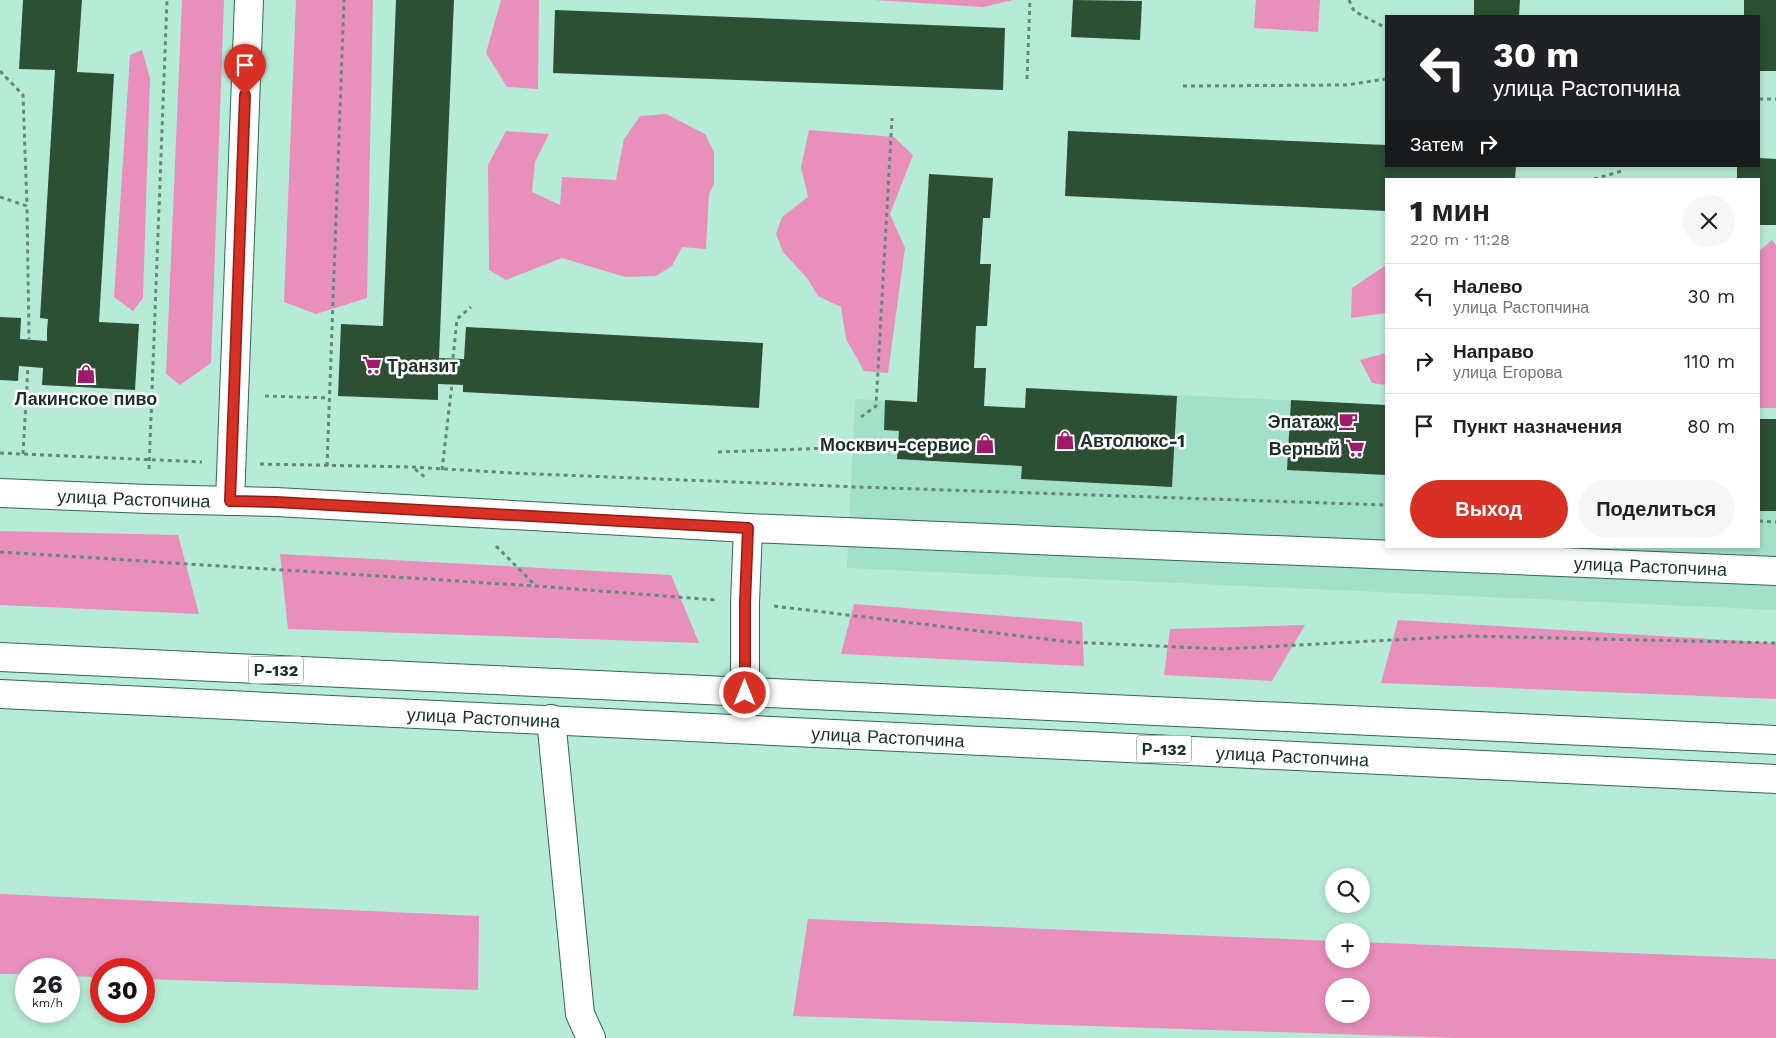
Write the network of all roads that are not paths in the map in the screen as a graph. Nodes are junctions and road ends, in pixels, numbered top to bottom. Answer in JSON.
{"nodes":[{"id":1,"x":248,"y":0,"type":"edge"},
{"id":2,"x":0,"y":493,"type":"edge"},
{"id":3,"x":230,"y":501,"type":"junction"},
{"id":4,"x":748,"y":528,"type":"junction"},
{"id":5,"x":1776,"y":571,"type":"edge"},
{"id":6,"x":0,"y":657,"type":"edge"},
{"id":7,"x":745,"y":693,"type":"junction"},
{"id":8,"x":0,"y":694,"type":"edge"},
{"id":9,"x":551,"y":720,"type":"junction"},
{"id":10,"x":1776,"y":740,"type":"edge"},
{"id":11,"x":1776,"y":779,"type":"edge"},
{"id":12,"x":591,"y":1038,"type":"edge"}],
"edges":[{"from":1,"to":3,"type":"main road"},
{"from":2,"to":3,"type":"main road","name":"улица Растопчина"},
{"from":3,"to":4,"type":"main road","name":"улица Растопчина"},
{"from":4,"to":5,"type":"main road","name":"улица Растопчина"},
{"from":4,"to":7,"type":"main road"},
{"from":6,"to":7,"type":"main road","name":"улица Растопчина","number":"Р-132"},
{"from":7,"to":10,"type":"main road","name":"улица Растопчина","number":"Р-132"},
{"from":8,"to":9,"type":"main road","name":"улица Растопчина","number":"Р-132"},
{"from":9,"to":11,"type":"main road","name":"улица Растопчина","number":"Р-132"},
{"from":9,"to":12,"type":"main road"}]}
